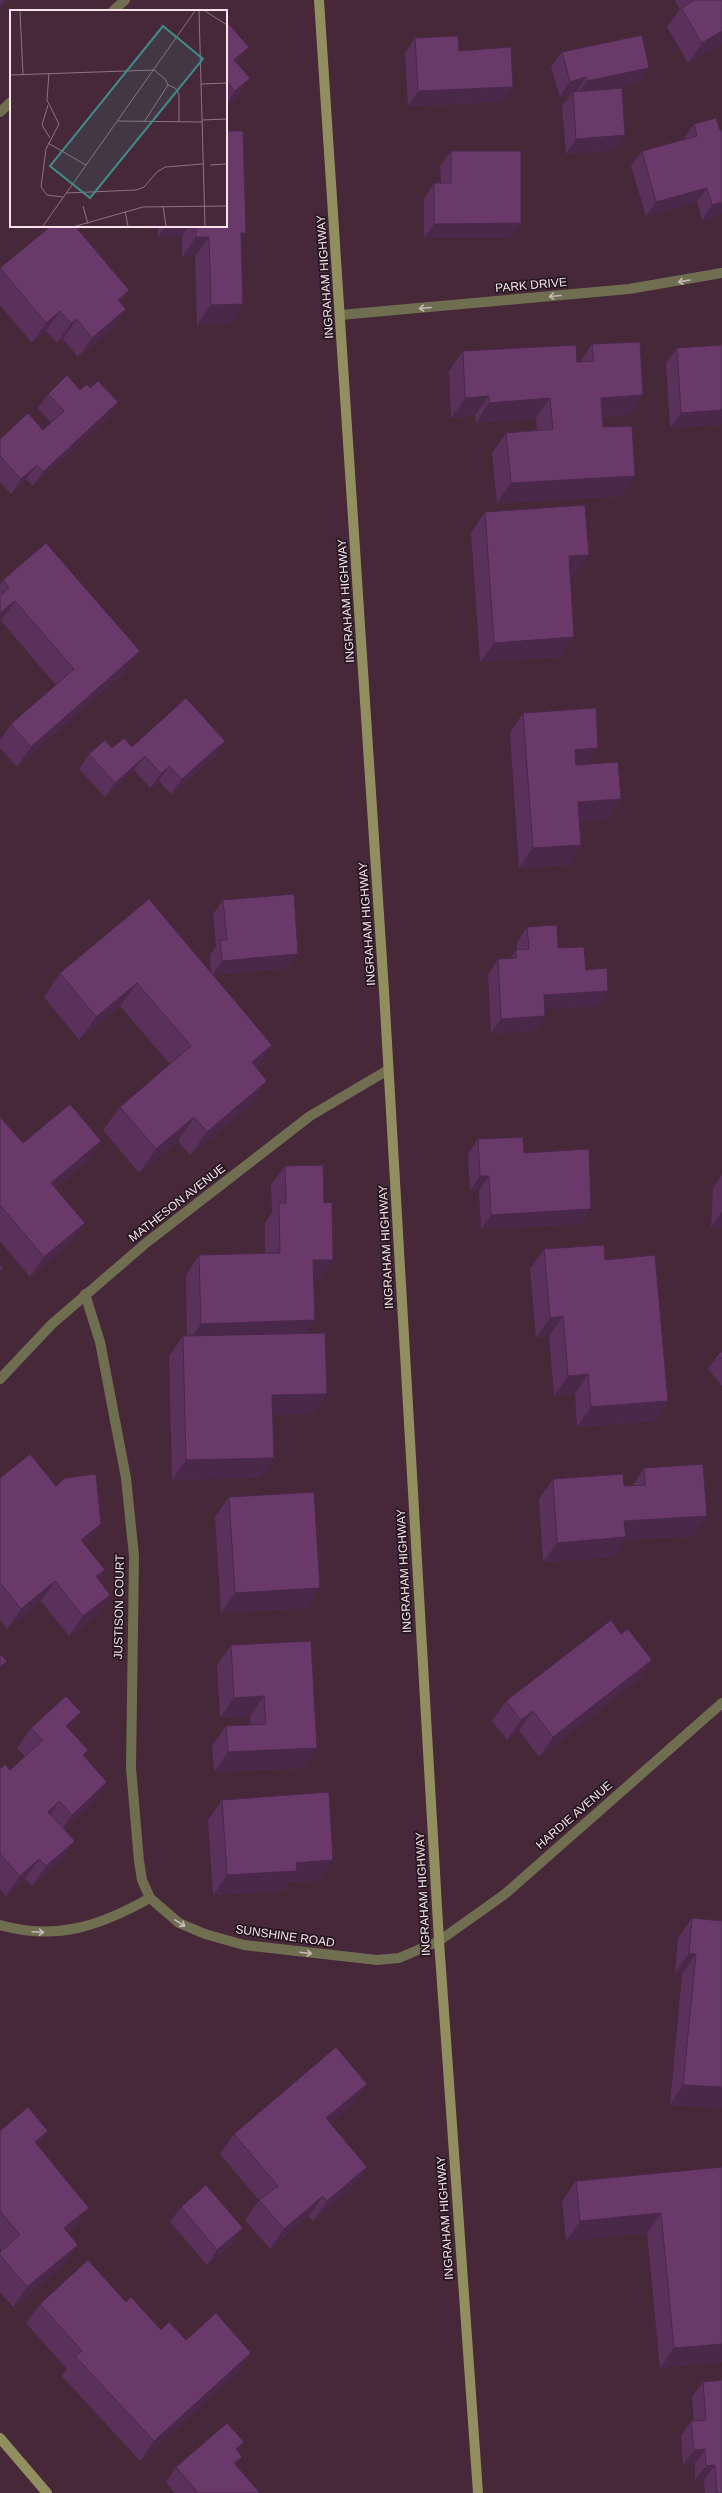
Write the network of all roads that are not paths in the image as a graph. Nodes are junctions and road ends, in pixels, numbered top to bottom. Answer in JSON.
{"nodes":[{"id":1,"x":125,"y":0,"type":"edge"},
{"id":2,"x":318,"y":0,"type":"edge"},
{"id":3,"x":114,"y":10,"type":"edge"},
{"id":4,"x":10,"y":103,"type":"edge"},
{"id":5,"x":0,"y":112,"type":"edge"},
{"id":6,"x":722,"y":273,"type":"edge"},
{"id":7,"x":340,"y":315,"type":"junction"},
{"id":8,"x":388,"y":1070,"type":"junction"},
{"id":9,"x":85,"y":1294,"type":"junction"},
{"id":10,"x":0,"y":1379,"type":"edge"},
{"id":11,"x":722,"y":1704,"type":"edge"},
{"id":12,"x":150,"y":1898,"type":"junction"},
{"id":13,"x":0,"y":1925,"type":"edge"},
{"id":14,"x":439,"y":1942,"type":"junction"},
{"id":15,"x":0,"y":2438,"type":"edge"},
{"id":16,"x":48,"y":2493,"type":"edge"},
{"id":17,"x":478,"y":2493,"type":"edge"}],
"edges":[{"from":1,"to":3,"type":"street"},
{"from":2,"to":7,"type":"main road","name":"INGRAHAM HIGHWAY"},
{"from":4,"to":5,"type":"street"},
{"from":6,"to":7,"type":"street","name":"PARK DRIVE","one_way":true},
{"from":7,"to":8,"type":"main road","name":"INGRAHAM HIGHWAY"},
{"from":8,"to":9,"type":"street","name":"MATHESON AVENUE"},
{"from":8,"to":14,"type":"main road","name":"INGRAHAM HIGHWAY"},
{"from":9,"to":10,"type":"street","name":"MATHESON AVENUE"},
{"from":9,"to":12,"type":"street","name":"JUSTISON COURT"},
{"from":11,"to":14,"type":"street","name":"HARDIE AVENUE"},
{"from":13,"to":12,"type":"street","one_way":true},
{"from":12,"to":14,"type":"street","name":"SUNSHINE ROAD","one_way":true},
{"from":14,"to":17,"type":"main road","name":"INGRAHAM HIGHWAY"},
{"from":15,"to":16,"type":"main road"}]}
